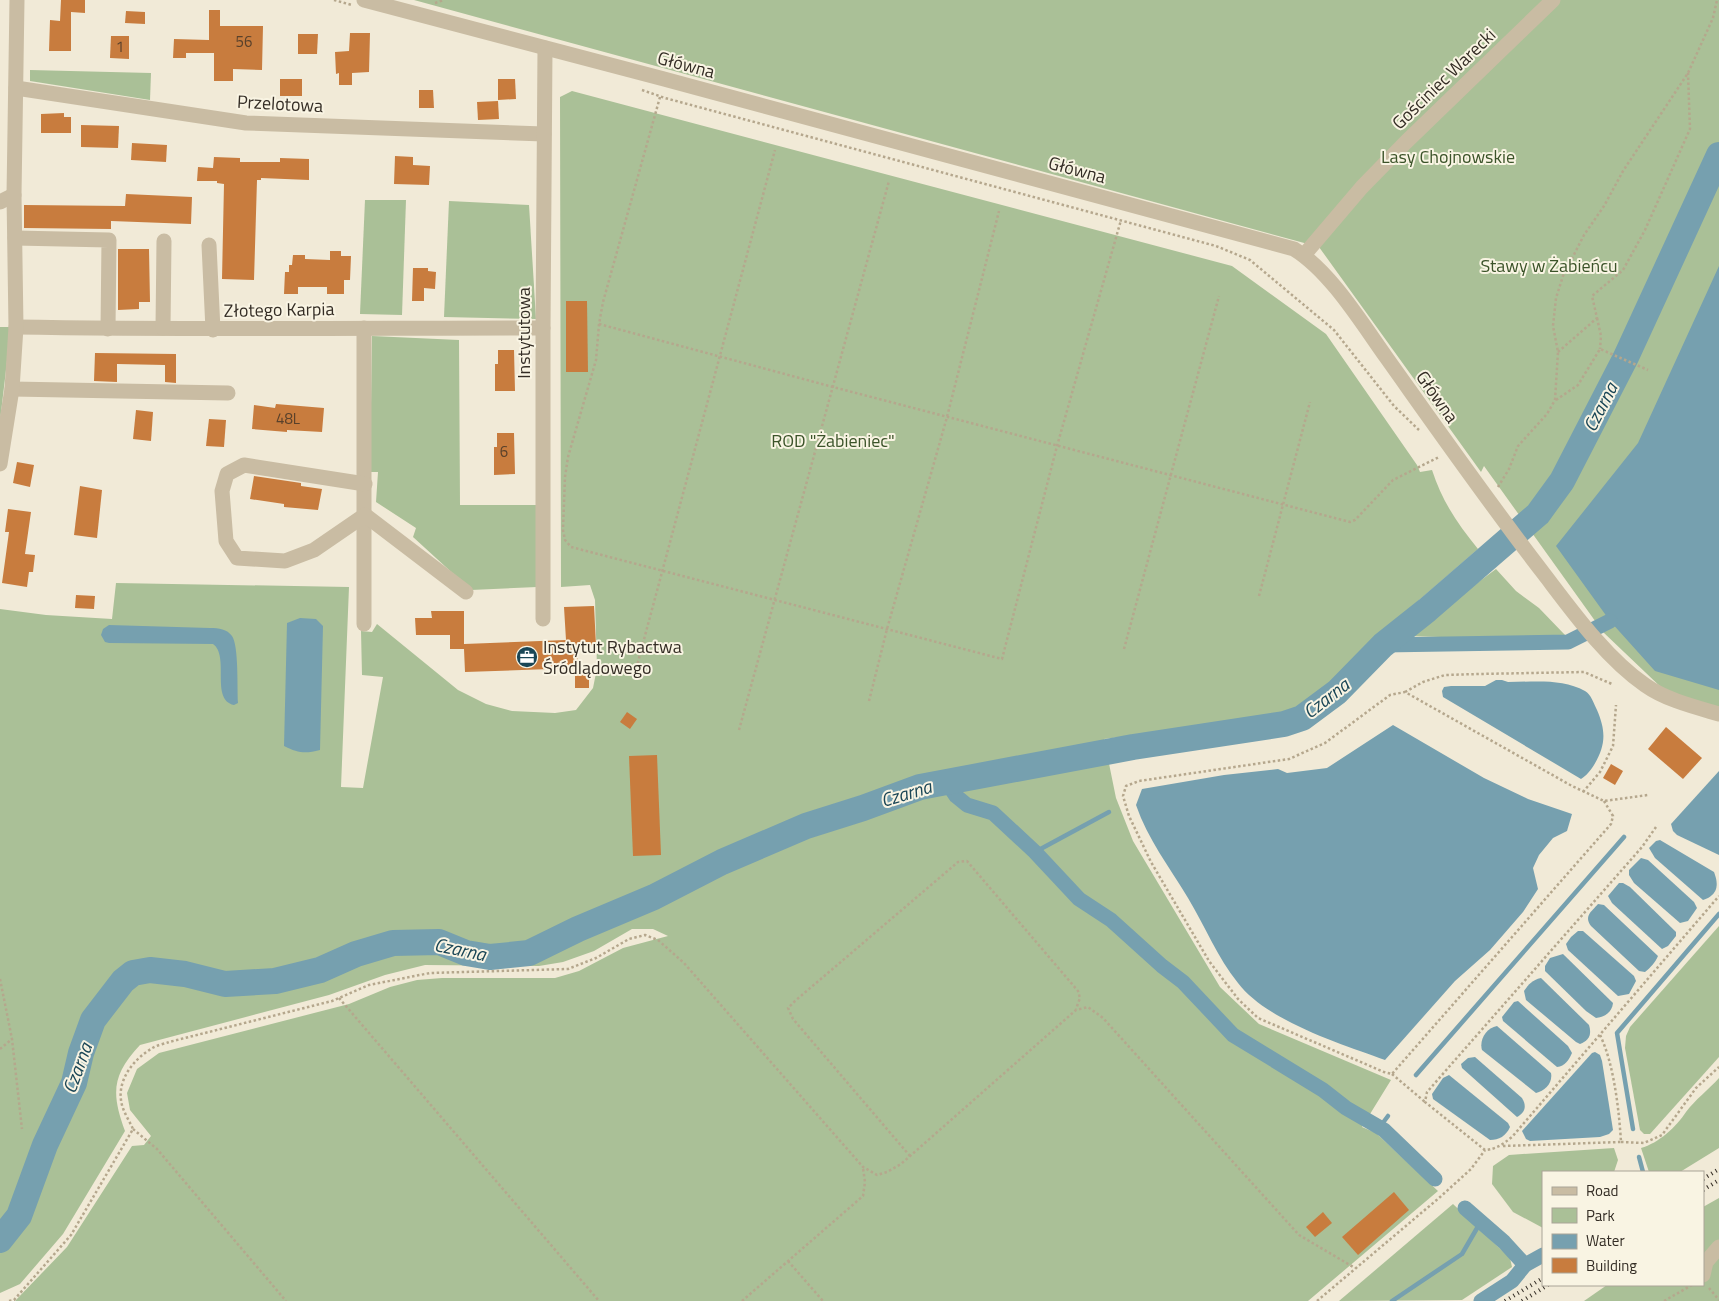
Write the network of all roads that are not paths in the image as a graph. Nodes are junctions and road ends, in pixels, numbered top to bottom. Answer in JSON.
{"nodes":[{"id":1,"x":17,"y":0,"type":"edge"},
{"id":2,"x":1552,"y":0,"type":"edge"},
{"id":3,"x":359,"y":3,"type":"edge"},
{"id":4,"x":545,"y":48,"type":"junction"},
{"id":5,"x":16,"y":88,"type":"junction"},
{"id":6,"x":544,"y":134,"type":"junction"},
{"id":7,"x":14,"y":195,"type":"junction"},
{"id":8,"x":0,"y":202,"type":"edge"},
{"id":9,"x":15,"y":238,"type":"junction"},
{"id":10,"x":164,"y":242,"type":"dead end"},
{"id":11,"x":209,"y":245,"type":"dead end"},
{"id":12,"x":1304,"y":255,"type":"junction"},
{"id":13,"x":16,"y":327,"type":"junction"},
{"id":14,"x":163,"y":328,"type":"junction"},
{"id":15,"x":364,"y":328,"type":"junction"},
{"id":16,"x":543,"y":328,"type":"junction"},
{"id":17,"x":108,"y":329,"type":"junction"},
{"id":18,"x":214,"y":330,"type":"junction"},
{"id":19,"x":12,"y":389,"type":"junction"},
{"id":20,"x":228,"y":393,"type":"dead end"},
{"id":21,"x":0,"y":464,"type":"edge"},
{"id":22,"x":365,"y":484,"type":"junction"},
{"id":23,"x":365,"y":515,"type":"junction"},
{"id":24,"x":466,"y":592,"type":"dead end"},
{"id":25,"x":543,"y":619,"type":"dead end"},
{"id":26,"x":364,"y":624,"type":"dead end"},
{"id":27,"x":1719,"y":714,"type":"edge"},
{"id":28,"x":1719,"y":1246,"type":"edge"},
{"id":29,"x":1705,"y":1281,"type":"edge"}],
"edges":[{"from":1,"to":5,"type":"street"},
{"from":2,"to":12,"type":"street","name":"Gościniec Warecki"},
{"from":3,"to":4,"type":"street","name":"Główna"},
{"from":4,"to":6,"type":"street","name":"Instytutowa"},
{"from":4,"to":12,"type":"street","name":"Główna"},
{"from":5,"to":6,"type":"street","name":"Przelotowa"},
{"from":5,"to":7,"type":"street"},
{"from":6,"to":16,"type":"street","name":"Instytutowa"},
{"from":7,"to":8,"type":"street"},
{"from":7,"to":9,"type":"street"},
{"from":9,"to":13,"type":"street"},
{"from":9,"to":17,"type":"street"},
{"from":10,"to":14,"type":"street"},
{"from":11,"to":18,"type":"street"},
{"from":12,"to":27,"type":"street","name":"Główna"},
{"from":13,"to":17,"type":"street","name":"Złotego Karpia"},
{"from":13,"to":19,"type":"street"},
{"from":14,"to":17,"type":"street","name":"Złotego Karpia"},
{"from":14,"to":18,"type":"street","name":"Złotego Karpia"},
{"from":15,"to":16,"type":"street","name":"Złotego Karpia"},
{"from":15,"to":18,"type":"street","name":"Złotego Karpia"},
{"from":15,"to":22,"type":"street"},
{"from":16,"to":25,"type":"street","name":"Instytutowa"},
{"from":19,"to":20,"type":"street"},
{"from":19,"to":21,"type":"street"},
{"from":22,"to":23,"type":"street"},
{"from":22,"to":23,"type":"street"},
{"from":23,"to":24,"type":"street"},
{"from":23,"to":26,"type":"street"},
{"from":28,"to":29,"type":"street"}]}
